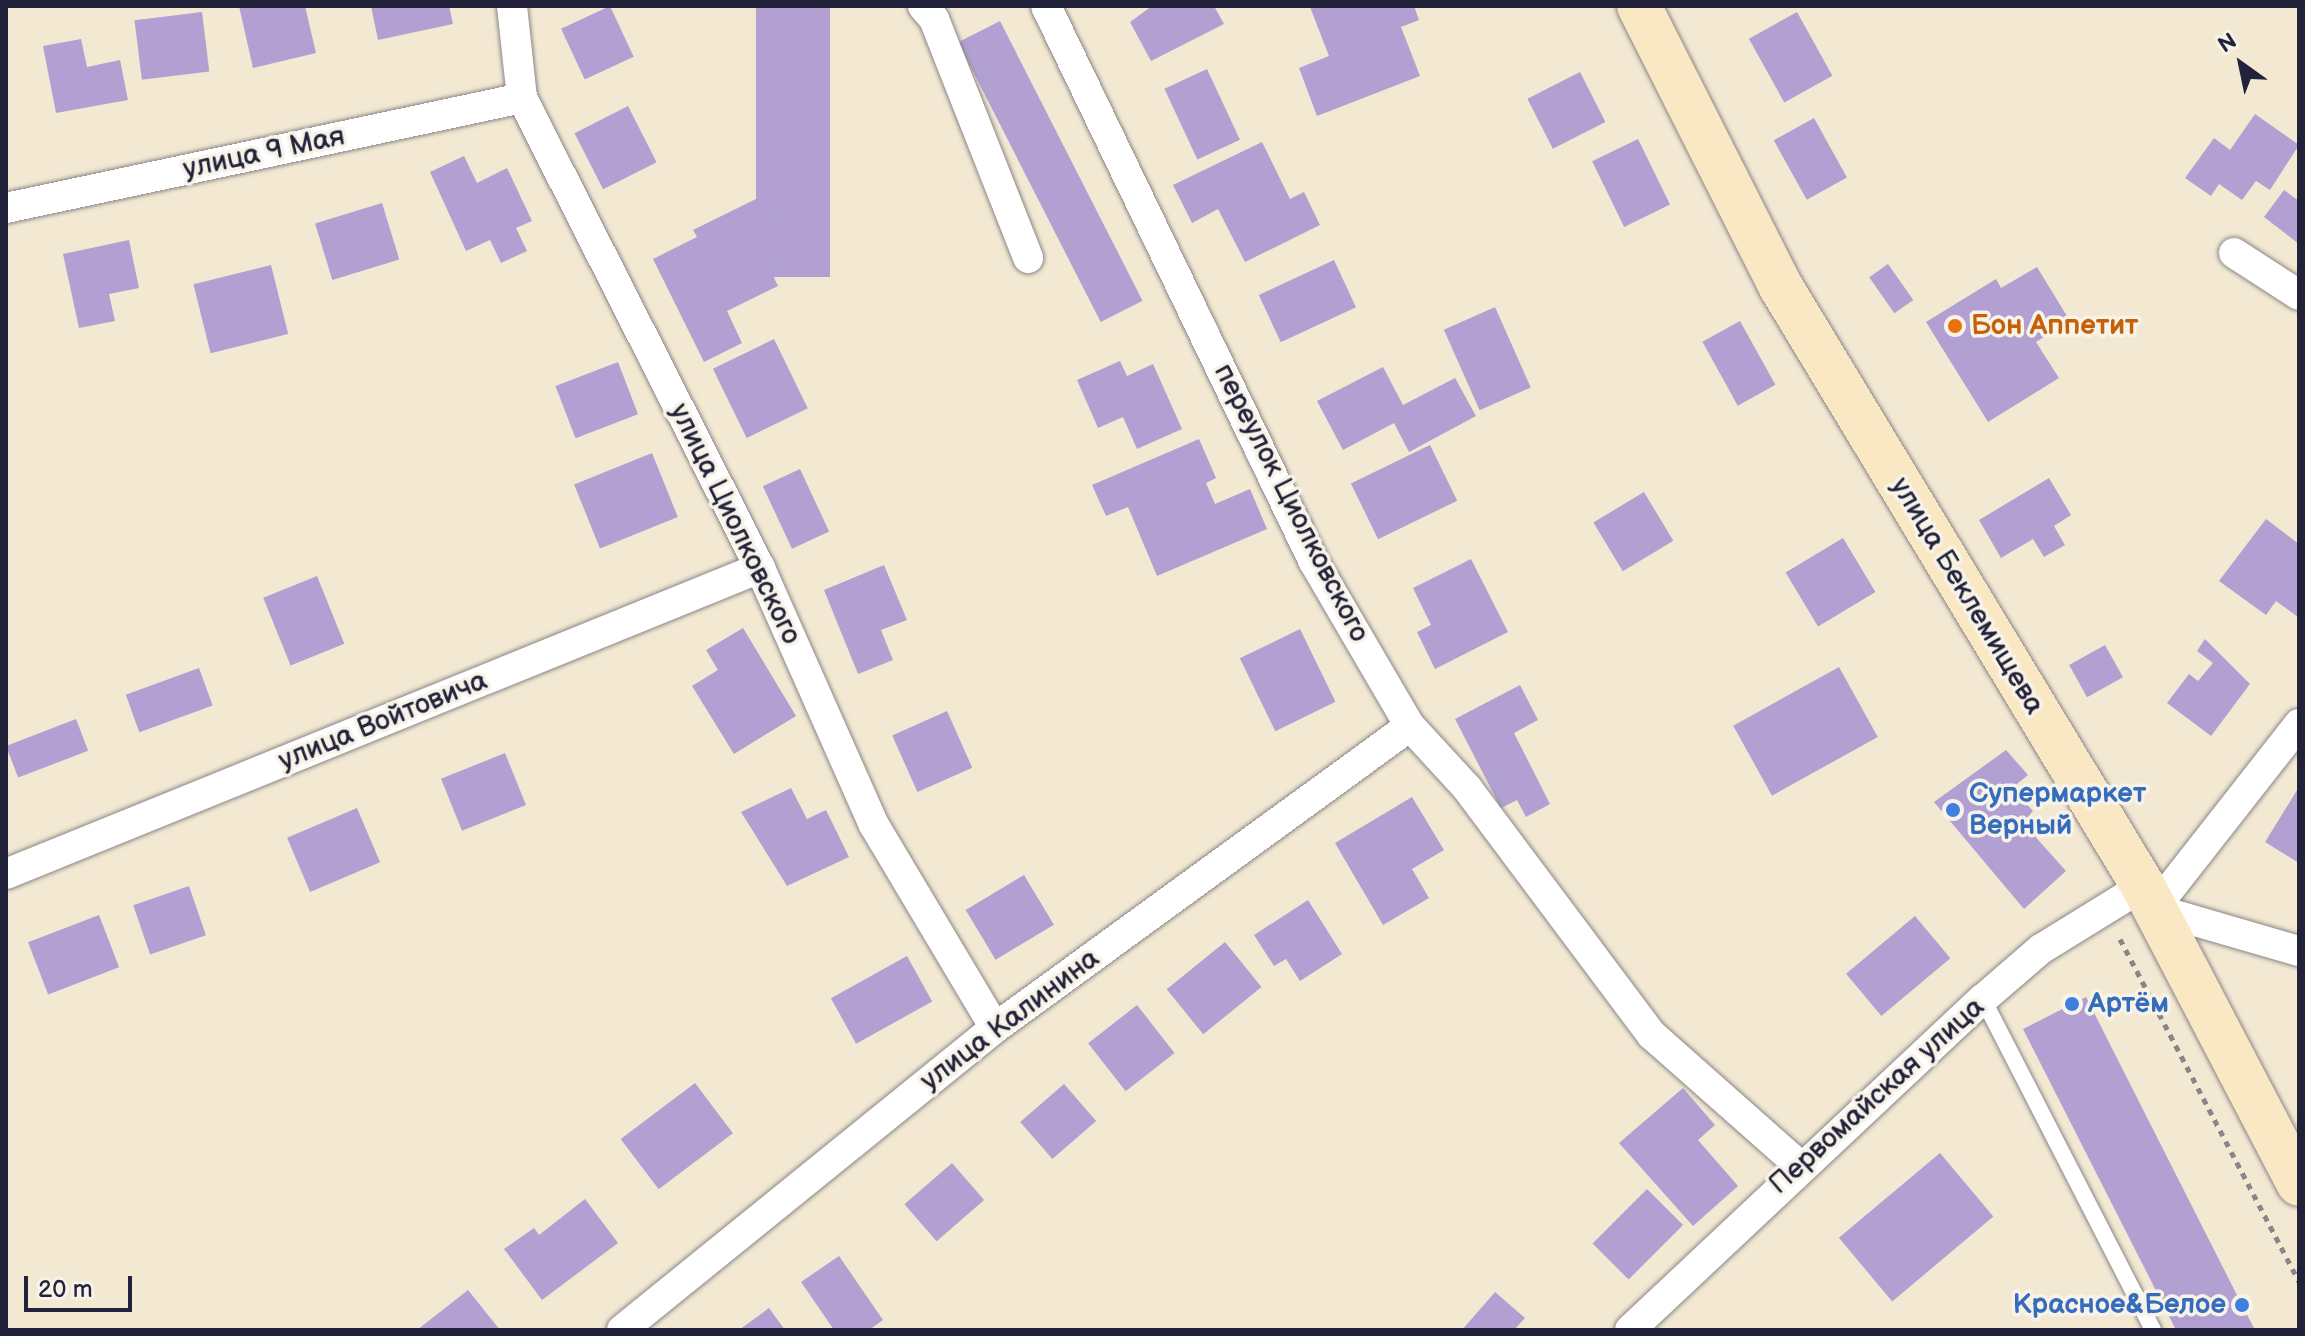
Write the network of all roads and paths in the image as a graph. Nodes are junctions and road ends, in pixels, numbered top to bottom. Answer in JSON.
{"nodes":[{"id":1,"x":512,"y":6,"type":"edge"},
{"id":2,"x":923,"y":6,"type":"edge"},
{"id":3,"x":1046,"y":6,"type":"edge"},
{"id":4,"x":1639,"y":6,"type":"edge"},
{"id":5,"x":522,"y":98,"type":"junction"},
{"id":6,"x":6,"y":208,"type":"edge"},
{"id":7,"x":2234,"y":253,"type":"dead end"},
{"id":8,"x":1028,"y":258,"type":"dead end"},
{"id":9,"x":2299,"y":295,"type":"edge"},
{"id":10,"x":760,"y":568,"type":"junction"},
{"id":11,"x":2299,"y":724,"type":"edge"},
{"id":12,"x":1410,"y":726,"type":"junction"},
{"id":13,"x":6,"y":874,"type":"edge"},
{"id":14,"x":2148,"y":898,"type":"junction"},
{"id":15,"x":2103,"y":907,"type":"junction"},
{"id":16,"x":2299,"y":951,"type":"edge"},
{"id":17,"x":1983,"y":999,"type":"junction"},
{"id":18,"x":995,"y":1028,"type":"junction"},
{"id":19,"x":1799,"y":1165,"type":"junction"},
{"id":20,"x":2299,"y":1184,"type":"edge"},
{"id":21,"x":2299,"y":1282,"type":"edge"},
{"id":22,"x":622,"y":1330,"type":"edge"},
{"id":23,"x":1630,"y":1330,"type":"edge"},
{"id":24,"x":2153,"y":1330,"type":"edge"}],
"edges":[{"from":1,"to":5,"type":"street","name":"улица Циолковского"},
{"from":2,"to":8,"type":"street"},
{"from":3,"to":12,"type":"street","name":"переулок Циолковского"},
{"from":4,"to":14,"type":"main road","name":"улица Беклемищева"},
{"from":5,"to":6,"type":"street","name":"улица 9 Мая"},
{"from":5,"to":10,"type":"street","name":"улица Циолковского"},
{"from":7,"to":9,"type":"street"},
{"from":10,"to":13,"type":"street","name":"улица Войтовича"},
{"from":10,"to":18,"type":"street","name":"улица Циолковского"},
{"from":11,"to":14,"type":"street"},
{"from":12,"to":18,"type":"street","name":"улица Калинина"},
{"from":12,"to":19,"type":"street","name":"переулок Циолковского"},
{"from":14,"to":15,"type":"street","name":"Первомайская улица"},
{"from":14,"to":16,"type":"street"},
{"from":14,"to":20,"type":"main road","name":"улица Беклемищева"},
{"from":15,"to":17,"type":"street","name":"Первомайская улица"},
{"from":15,"to":21,"type":"path"},
{"from":17,"to":19,"type":"street","name":"Первомайская улица"},
{"from":17,"to":24,"type":"lane"},
{"from":18,"to":22,"type":"street","name":"улица Калинина"},
{"from":19,"to":23,"type":"street","name":"Первомайская улица"}]}
